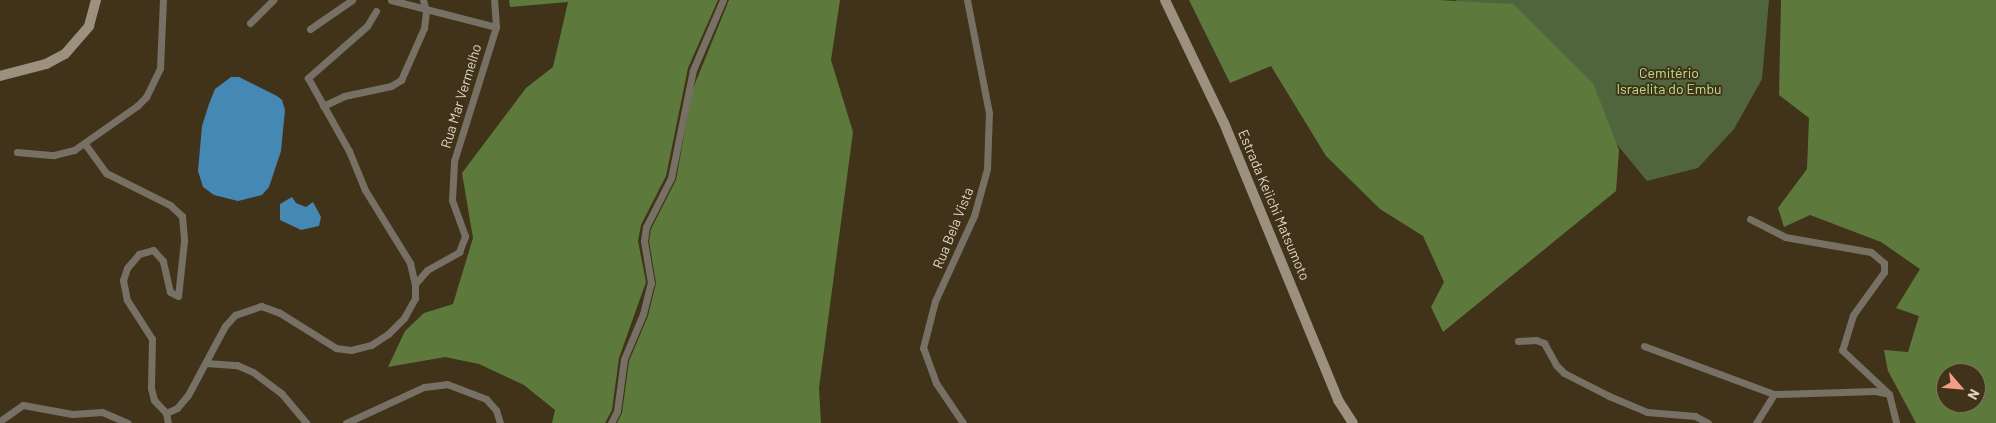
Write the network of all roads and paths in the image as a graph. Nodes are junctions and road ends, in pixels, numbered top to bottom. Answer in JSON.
{"nodes":[{"id":1,"x":96,"y":0,"type":"edge"},
{"id":2,"x":163,"y":0,"type":"edge"},
{"id":3,"x":274,"y":0,"type":"edge"},
{"id":4,"x":352,"y":0,"type":"edge"},
{"id":5,"x":391,"y":0,"type":"edge"},
{"id":6,"x":423,"y":0,"type":"edge"},
{"id":7,"x":494,"y":0,"type":"edge"},
{"id":8,"x":723,"y":0,"type":"edge"},
{"id":9,"x":967,"y":0,"type":"edge"},
{"id":10,"x":1164,"y":0,"type":"edge"},
{"id":11,"x":376,"y":11,"type":"dead end"},
{"id":12,"x":426,"y":12,"type":"junction"},
{"id":13,"x":250,"y":23,"type":"dead end"},
{"id":14,"x":496,"y":27,"type":"junction"},
{"id":15,"x":310,"y":29,"type":"dead end"},
{"id":16,"x":0,"y":76,"type":"edge"},
{"id":17,"x":324,"y":106,"type":"junction"},
{"id":18,"x":85,"y":144,"type":"junction"},
{"id":19,"x":18,"y":152,"type":"dead end"},
{"id":20,"x":1750,"y":218,"type":"dead end"},
{"id":21,"x":415,"y":284,"type":"junction"},
{"id":22,"x":1518,"y":341,"type":"dead end"},
{"id":23,"x":1644,"y":346,"type":"dead end"},
{"id":24,"x":206,"y":363,"type":"junction"},
{"id":25,"x":1774,"y":394,"type":"junction"},
{"id":26,"x":1889,"y":394,"type":"junction"},
{"id":27,"x":166,"y":413,"type":"junction"},
{"id":28,"x":0,"y":422,"type":"edge"},
{"id":29,"x":128,"y":423,"type":"edge"},
{"id":30,"x":168,"y":423,"type":"edge"},
{"id":31,"x":306,"y":423,"type":"edge"},
{"id":32,"x":346,"y":423,"type":"edge"},
{"id":33,"x":500,"y":423,"type":"edge"},
{"id":34,"x":611,"y":423,"type":"edge"},
{"id":35,"x":963,"y":423,"type":"edge"},
{"id":36,"x":1353,"y":423,"type":"edge"},
{"id":37,"x":1708,"y":423,"type":"edge"},
{"id":38,"x":1756,"y":423,"type":"edge"},
{"id":39,"x":1896,"y":423,"type":"edge"}],
"edges":[{"from":1,"to":16,"type":"main road"},
{"from":2,"to":18,"type":"street"},
{"from":3,"to":13,"type":"street"},
{"from":4,"to":15,"type":"street"},
{"from":5,"to":12,"type":"street"},
{"from":6,"to":12,"type":"street"},
{"from":7,"to":14,"type":"street","name":"Rua Mar Vermelho"},
{"from":8,"to":34,"type":"street"},
{"from":9,"to":35,"type":"street","name":"Rua Bela Vista"},
{"from":10,"to":36,"type":"main road","name":"Estrada Keiichi Matsumoto"},
{"from":11,"to":17,"type":"street"},
{"from":12,"to":14,"type":"street"},
{"from":12,"to":17,"type":"street"},
{"from":14,"to":21,"type":"street","name":"Rua Mar Vermelho"},
{"from":17,"to":21,"type":"street"},
{"from":18,"to":19,"type":"street"},
{"from":18,"to":27,"type":"street"},
{"from":20,"to":26,"type":"street"},
{"from":21,"to":24,"type":"street"},
{"from":22,"to":37,"type":"street"},
{"from":23,"to":25,"type":"street"},
{"from":24,"to":27,"type":"street"},
{"from":24,"to":31,"type":"street"},
{"from":25,"to":26,"type":"street"},
{"from":25,"to":38,"type":"street"},
{"from":26,"to":39,"type":"street"},
{"from":27,"to":30,"type":"street"},
{"from":28,"to":29,"type":"street"},
{"from":32,"to":33,"type":"street"}]}
